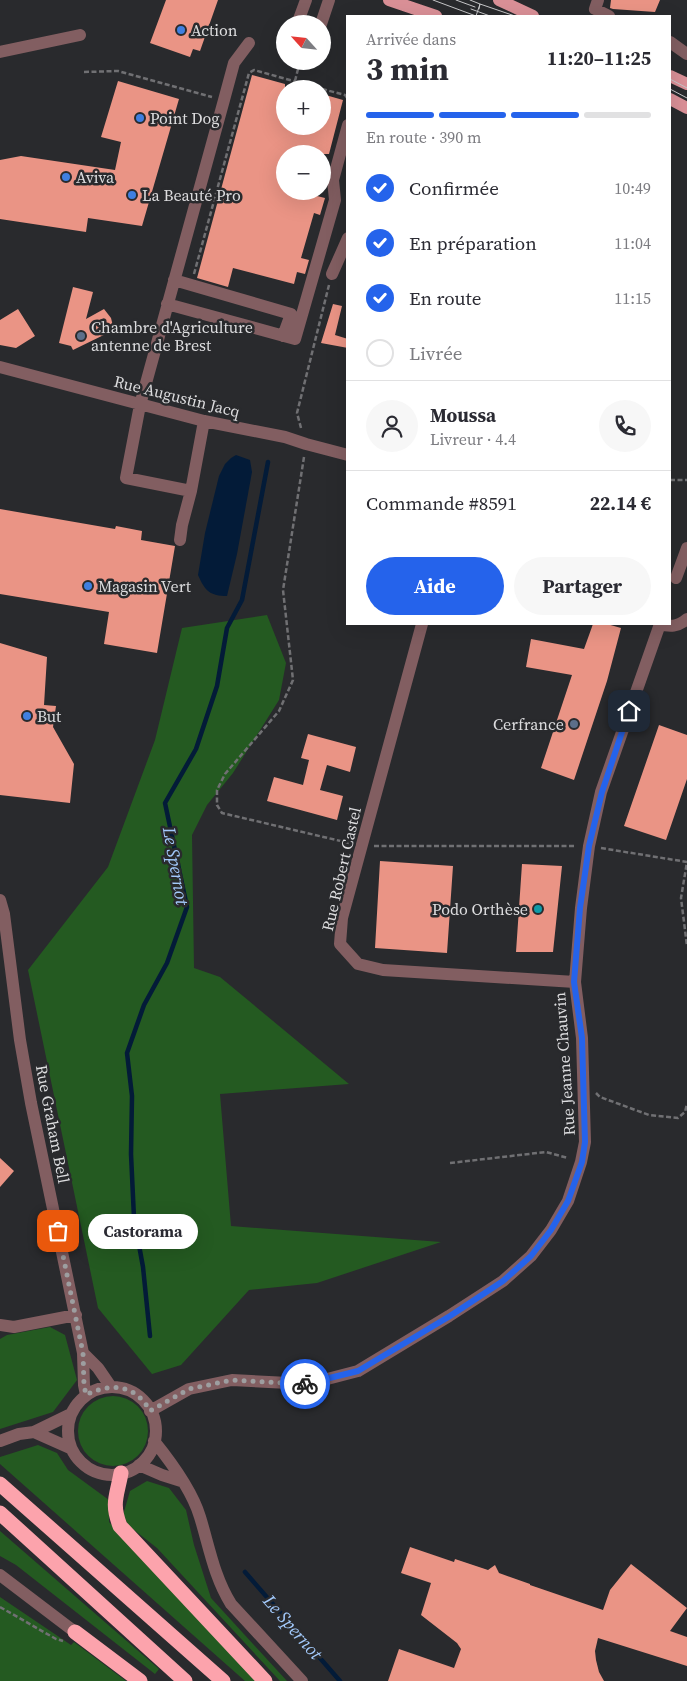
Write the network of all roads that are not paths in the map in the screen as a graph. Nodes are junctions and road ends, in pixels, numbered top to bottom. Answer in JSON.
{"nodes":[{"id":1,"x":306,"y":0,"type":"edge"},
{"id":2,"x":329,"y":0,"type":"edge"},
{"id":3,"x":389,"y":0,"type":"edge"},
{"id":4,"x":499,"y":0,"type":"edge"},
{"id":5,"x":598,"y":0,"type":"edge"},
{"id":6,"x":422,"y":14,"type":"edge"},
{"id":7,"x":300,"y":15,"type":"edge"},
{"id":8,"x":324,"y":15,"type":"edge"},
{"id":9,"x":531,"y":15,"type":"edge"},
{"id":10,"x":607,"y":15,"type":"edge"},
{"id":11,"x":80,"y":35,"type":"dead end"},
{"id":12,"x":249,"y":43,"type":"dead end"},
{"id":13,"x":671,"y":43,"type":"edge"},
{"id":14,"x":0,"y":52,"type":"edge"},
{"id":15,"x":687,"y":54,"type":"edge"},
{"id":16,"x":671,"y":76,"type":"edge"},
{"id":17,"x":687,"y":84,"type":"edge"},
{"id":18,"x":671,"y":100,"type":"edge"},
{"id":19,"x":687,"y":108,"type":"edge"},
{"id":20,"x":346,"y":133,"type":"edge"},
{"id":21,"x":346,"y":244,"type":"edge"},
{"id":22,"x":332,"y":274,"type":"road end"},
{"id":23,"x":174,"y":280,"type":"junction"},
{"id":24,"x":168,"y":304,"type":"junction"},
{"id":25,"x":283,"y":336,"type":"junction"},
{"id":26,"x":0,"y":366,"type":"edge"},
{"id":27,"x":140,"y":404,"type":"junction"},
{"id":28,"x":204,"y":421,"type":"junction"},
{"id":29,"x":346,"y":454,"type":"edge"},
{"id":30,"x":191,"y":491,"type":"junction"},
{"id":31,"x":180,"y":540,"type":"dead end"},
{"id":32,"x":687,"y":548,"type":"edge"},
{"id":33,"x":678,"y":580,"type":"edge"},
{"id":34,"x":687,"y":620,"type":"edge"},
{"id":35,"x":422,"y":625,"type":"edge"},
{"id":36,"x":659,"y":625,"type":"edge"},
{"id":37,"x":663,"y":625,"type":"edge"},
{"id":38,"x":0,"y":900,"type":"edge"},
{"id":39,"x":574,"y":982,"type":"junction"},
{"id":40,"x":76,"y":1316,"type":"junction"},
{"id":41,"x":0,"y":1325,"type":"edge"},
{"id":42,"x":83,"y":1353,"type":"junction"},
{"id":43,"x":111,"y":1387,"type":"junction"},
{"id":44,"x":86,"y":1395,"type":"junction"},
{"id":45,"x":150,"y":1411,"type":"junction"},
{"id":46,"x":71,"y":1414,"type":"junction"},
{"id":47,"x":34,"y":1432,"type":"junction"},
{"id":48,"x":0,"y":1441,"type":"edge"},
{"id":49,"x":154,"y":1441,"type":"junction"},
{"id":50,"x":70,"y":1448,"type":"junction"},
{"id":51,"x":139,"y":1465,"type":"junction"},
{"id":52,"x":121,"y":1474,"type":"junction"},
{"id":53,"x":182,"y":1481,"type":"junction"},
{"id":54,"x":0,"y":1484,"type":"edge"},
{"id":55,"x":0,"y":1513,"type":"edge"},
{"id":56,"x":0,"y":1575,"type":"edge"},
{"id":57,"x":75,"y":1632,"type":"joint"},
{"id":58,"x":140,"y":1681,"type":"edge"},
{"id":59,"x":185,"y":1681,"type":"edge"},
{"id":60,"x":223,"y":1681,"type":"edge"},
{"id":61,"x":265,"y":1681,"type":"edge"},
{"id":62,"x":302,"y":1681,"type":"edge"}],
"edges":[{"from":1,"to":7,"type":"street"},
{"from":2,"to":8,"type":"street"},
{"from":3,"to":6,"type":"main road"},
{"from":4,"to":9,"type":"main road"},
{"from":5,"to":10,"type":"street"},
{"from":11,"to":14,"type":"street"},
{"from":12,"to":23,"type":"street"},
{"from":13,"to":15,"type":"street"},
{"from":16,"to":17,"type":"main road"},
{"from":18,"to":19,"type":"main road"},
{"from":20,"to":25,"type":"street"},
{"from":21,"to":22,"type":"street"},
{"from":23,"to":24,"type":"street"},
{"from":23,"to":25,"type":"street"},
{"from":24,"to":25,"type":"street"},
{"from":24,"to":27,"type":"street"},
{"from":26,"to":27,"type":"street","name":"Rue Augustin Jacq"},
{"from":27,"to":28,"type":"street","name":"Rue Augustin Jacq"},
{"from":27,"to":30,"type":"street"},
{"from":28,"to":29,"type":"street","name":"Rue Augustin Jacq"},
{"from":28,"to":30,"type":"street"},
{"from":30,"to":31,"type":"street"},
{"from":32,"to":33,"type":"street"},
{"from":34,"to":37,"type":"street"},
{"from":35,"to":39,"type":"street","name":"Rue Robert Castel"},
{"from":36,"to":39,"type":"street","name":"Rue Jeanne Chauvin"},
{"from":38,"to":40,"type":"street","name":"Rue Graham Bell"},
{"from":39,"to":45,"type":"street","name":"Rue Jeanne Chauvin"},
{"from":40,"to":41,"type":"street"},
{"from":40,"to":42,"type":"street","name":"Rue Graham Bell"},
{"from":42,"to":43,"type":"street"},
{"from":42,"to":44,"type":"street","name":"Rue Graham Bell"},
{"from":43,"to":44,"type":"street"},
{"from":43,"to":45,"type":"street"},
{"from":44,"to":46,"type":"street"},
{"from":45,"to":49,"type":"street"},
{"from":46,"to":47,"type":"street"},
{"from":46,"to":50,"type":"street"},
{"from":47,"to":48,"type":"street"},
{"from":47,"to":50,"type":"street"},
{"from":49,"to":51,"type":"street"},
{"from":49,"to":53,"type":"street"},
{"from":50,"to":52,"type":"street"},
{"from":51,"to":52,"type":"street"},
{"from":51,"to":53,"type":"street"},
{"from":52,"to":61,"type":"highway"},
{"from":53,"to":62,"type":"street"},
{"from":54,"to":60,"type":"highway"},
{"from":55,"to":59,"type":"highway"},
{"from":56,"to":57,"type":"street"},
{"from":57,"to":58,"type":"highway"}]}
